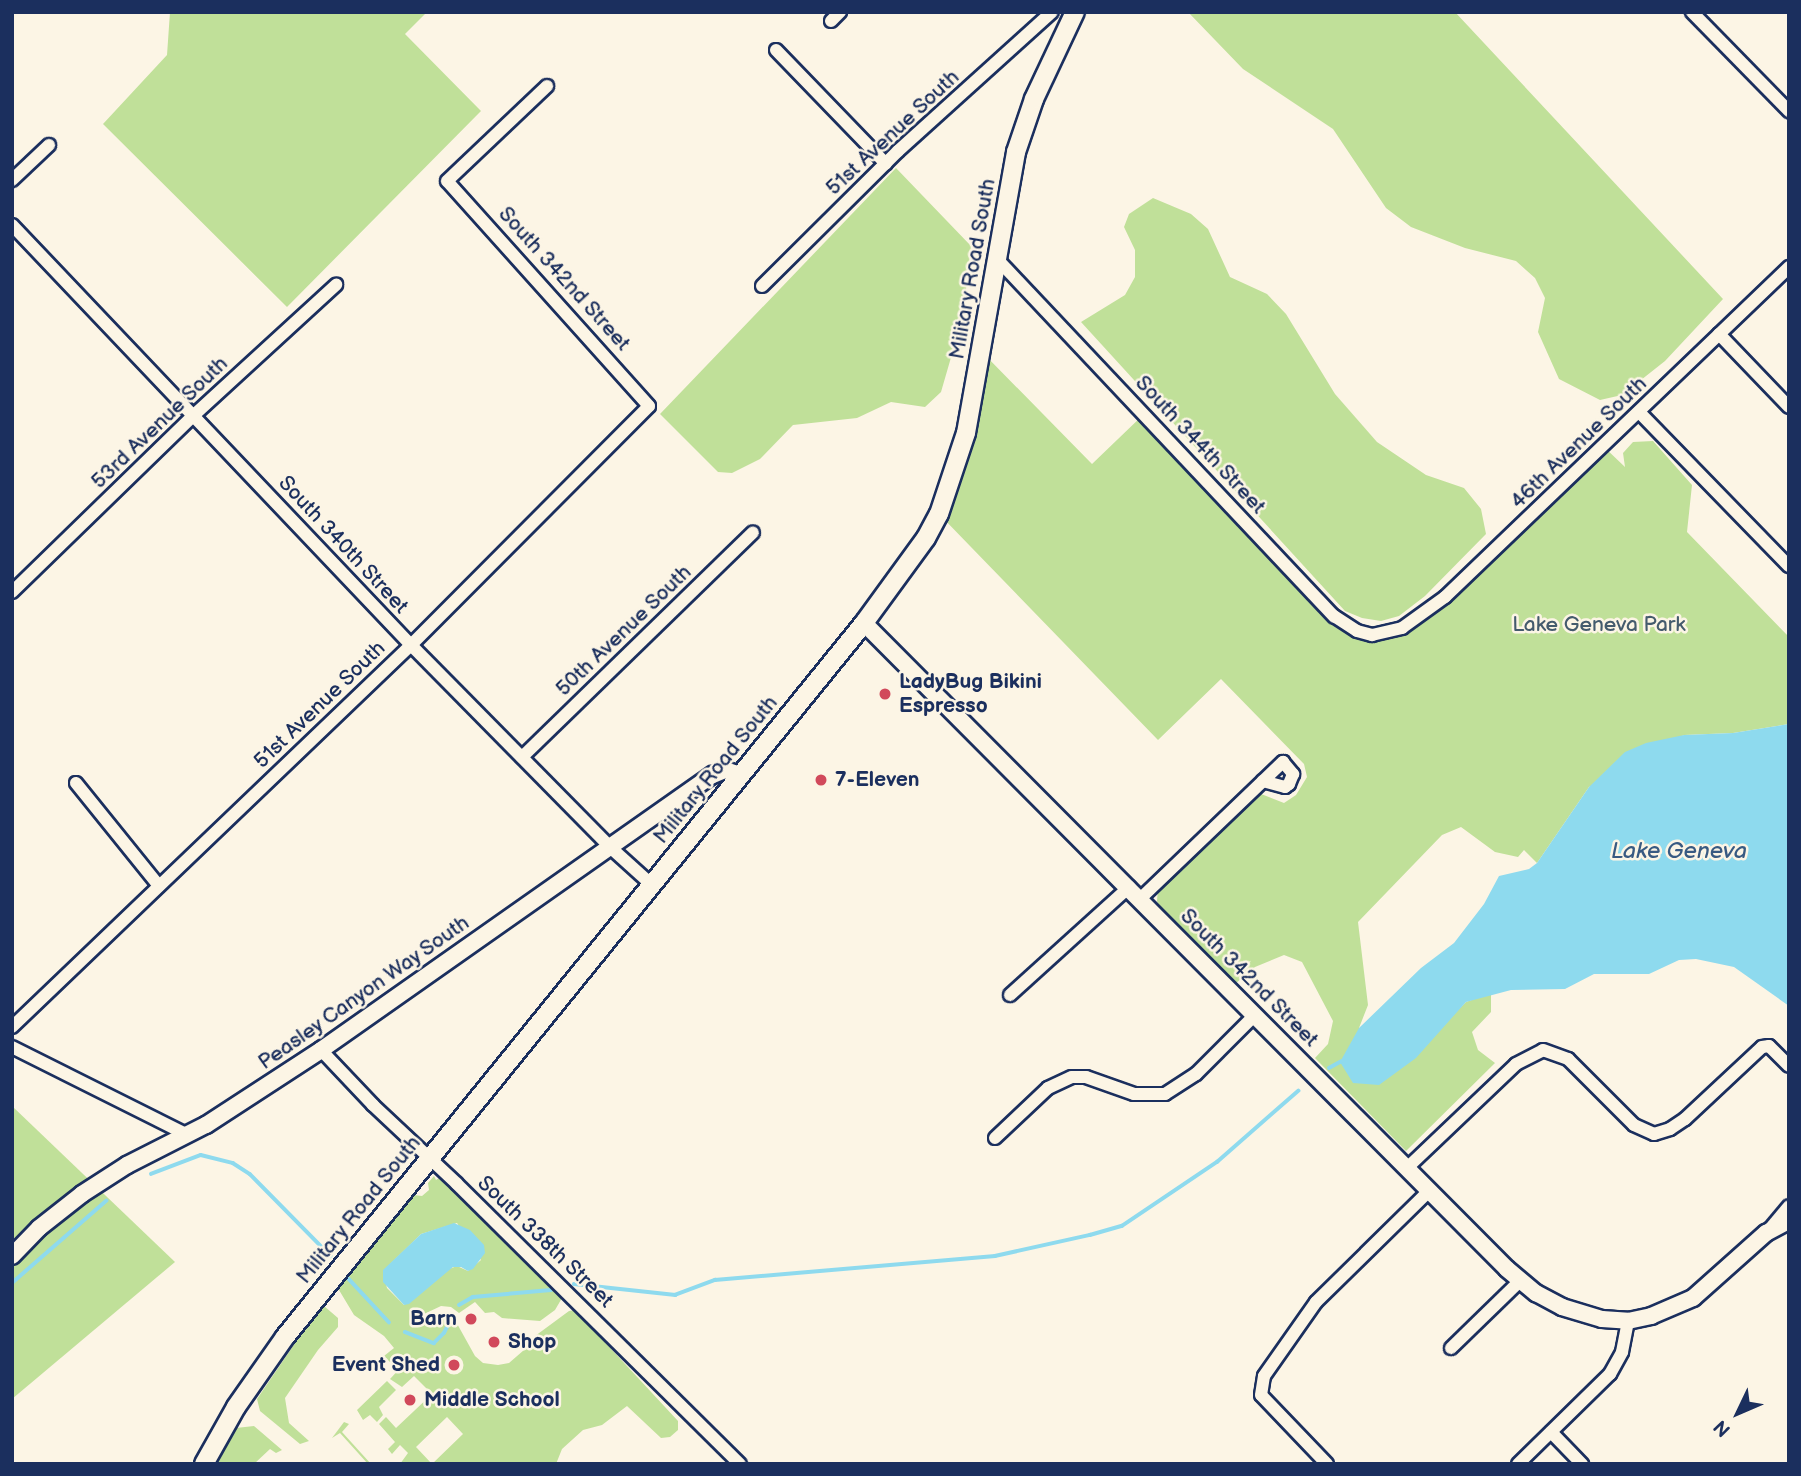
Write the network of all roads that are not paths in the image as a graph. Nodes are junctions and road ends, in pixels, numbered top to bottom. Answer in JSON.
{"nodes":[{"id":1,"x":1052,"y":12,"type":"edge"},
{"id":2,"x":1692,"y":12,"type":"edge"},
{"id":3,"x":1073,"y":13,"type":"edge"},
{"id":4,"x":776,"y":50,"type":"dead end"},
{"id":5,"x":547,"y":86,"type":"dead end"},
{"id":6,"x":1789,"y":111,"type":"edge"},
{"id":7,"x":48,"y":145,"type":"dead end"},
{"id":8,"x":886,"y":164,"type":"junction"},
{"id":9,"x":12,"y":180,"type":"edge"},
{"id":10,"x":12,"y":225,"type":"edge"},
{"id":11,"x":998,"y":260,"type":"junction"},
{"id":12,"x":1789,"y":267,"type":"edge"},
{"id":13,"x":336,"y":285,"type":"dead end"},
{"id":14,"x":762,"y":286,"type":"dead end"},
{"id":15,"x":1719,"y":334,"type":"junction"},
{"id":16,"x":649,"y":405,"type":"joint"},
{"id":17,"x":1789,"y":407,"type":"edge"},
{"id":18,"x":1639,"y":412,"type":"junction"},
{"id":19,"x":194,"y":415,"type":"junction"},
{"id":20,"x":753,"y":532,"type":"dead end"},
{"id":21,"x":1789,"y":566,"type":"edge"},
{"id":22,"x":12,"y":592,"type":"edge"},
{"id":23,"x":864,"y":623,"type":"junction"},
{"id":24,"x":1386,"y":634,"type":"joint"},
{"id":25,"x":411,"y":645,"type":"junction"},
{"id":26,"x":522,"y":757,"type":"junction"},
{"id":27,"x":740,"y":775,"type":"junction"},
{"id":28,"x":1263,"y":781,"type":"dead end"},
{"id":29,"x":76,"y":783,"type":"dead end"},
{"id":30,"x":610,"y":847,"type":"junction"},
{"id":31,"x":652,"y":885,"type":"junction"},
{"id":32,"x":159,"y":886,"type":"junction"},
{"id":33,"x":1135,"y":892,"type":"junction"},
{"id":34,"x":1010,"y":995,"type":"dead end"},
{"id":35,"x":1255,"y":1015,"type":"junction"},
{"id":36,"x":12,"y":1027,"type":"edge"},
{"id":37,"x":12,"y":1046,"type":"edge"},
{"id":38,"x":321,"y":1050,"type":"junction"},
{"id":39,"x":1789,"y":1066,"type":"edge"},
{"id":40,"x":188,"y":1135,"type":"junction"},
{"id":41,"x":995,"y":1139,"type":"dead end"},
{"id":42,"x":431,"y":1158,"type":"junction"},
{"id":43,"x":1408,"y":1167,"type":"junction"},
{"id":44,"x":1430,"y":1190,"type":"junction"},
{"id":45,"x":1789,"y":1206,"type":"edge"},
{"id":46,"x":1789,"y":1221,"type":"edge"},
{"id":47,"x":1766,"y":1233,"type":"junction"},
{"id":48,"x":12,"y":1256,"type":"edge"},
{"id":49,"x":1520,"y":1281,"type":"junction"},
{"id":50,"x":1628,"y":1321,"type":"junction"},
{"id":51,"x":1451,"y":1348,"type":"dead end"},
{"id":52,"x":1551,"y":1432,"type":"junction"},
{"id":53,"x":204,"y":1464,"type":"edge"},
{"id":54,"x":740,"y":1464,"type":"edge"},
{"id":55,"x":1327,"y":1464,"type":"edge"},
{"id":56,"x":1518,"y":1464,"type":"edge"},
{"id":57,"x":1582,"y":1464,"type":"edge"}],
"edges":[{"from":1,"to":8,"type":"street","name":"51st Avenue South"},
{"from":2,"to":6,"type":"street"},
{"from":3,"to":11,"type":"main road","name":"Military Road South"},
{"from":4,"to":8,"type":"street"},
{"from":5,"to":16,"type":"street","name":"South 342nd Street"},
{"from":7,"to":9,"type":"street"},
{"from":8,"to":14,"type":"street","name":"51st Avenue South"},
{"from":10,"to":19,"type":"street","name":"South 340th Street"},
{"from":11,"to":23,"type":"main road","name":"Military Road South"},
{"from":11,"to":24,"type":"street","name":"South 344th Street"},
{"from":12,"to":15,"type":"street","name":"46th Avenue South"},
{"from":13,"to":19,"type":"street","name":"53rd Avenue South"},
{"from":15,"to":17,"type":"street"},
{"from":15,"to":18,"type":"street","name":"46th Avenue South"},
{"from":16,"to":25,"type":"street","name":"51st Avenue South"},
{"from":18,"to":21,"type":"street"},
{"from":18,"to":24,"type":"street","name":"46th Avenue South"},
{"from":19,"to":22,"type":"street","name":"53rd Avenue South"},
{"from":19,"to":25,"type":"street","name":"South 340th Street"},
{"from":20,"to":26,"type":"street","name":"50th Avenue South"},
{"from":23,"to":27,"type":"main road","name":"Military Road South"},
{"from":23,"to":33,"type":"street","name":"South 342nd Street"},
{"from":25,"to":26,"type":"street","name":"South 340th Street"},
{"from":25,"to":32,"type":"street","name":"51st Avenue South"},
{"from":26,"to":30,"type":"street","name":"South 340th Street"},
{"from":27,"to":30,"type":"street","name":"Peasley Canyon Way South"},
{"from":27,"to":31,"type":"main road","name":"Military Road South"},
{"from":28,"to":33,"type":"street"},
{"from":29,"to":32,"type":"street"},
{"from":30,"to":31,"type":"street","name":"South 340th Street"},
{"from":30,"to":38,"type":"street","name":"Peasley Canyon Way South"},
{"from":31,"to":42,"type":"main road","name":"Military Road South"},
{"from":32,"to":36,"type":"street","name":"51st Avenue South"},
{"from":33,"to":34,"type":"street"},
{"from":33,"to":35,"type":"street","name":"South 342nd Street"},
{"from":35,"to":41,"type":"street"},
{"from":35,"to":43,"type":"street","name":"South 342nd Street"},
{"from":37,"to":40,"type":"street"},
{"from":38,"to":40,"type":"street","name":"Peasley Canyon Way South"},
{"from":38,"to":42,"type":"street","name":"South 338th Street"},
{"from":39,"to":43,"type":"street"},
{"from":40,"to":48,"type":"street","name":"Peasley Canyon Way South"},
{"from":42,"to":53,"type":"main road","name":"Military Road South"},
{"from":42,"to":54,"type":"street","name":"South 338th Street"},
{"from":43,"to":44,"type":"street","name":"South 342nd Street"},
{"from":44,"to":49,"type":"street","name":"South 342nd Street"},
{"from":44,"to":55,"type":"street"},
{"from":45,"to":47,"type":"street"},
{"from":46,"to":47,"type":"street"},
{"from":47,"to":50,"type":"street"},
{"from":49,"to":50,"type":"street","name":"South 342nd Street"},
{"from":49,"to":51,"type":"street"},
{"from":50,"to":52,"type":"street"},
{"from":52,"to":56,"type":"street"},
{"from":52,"to":57,"type":"street"}]}
